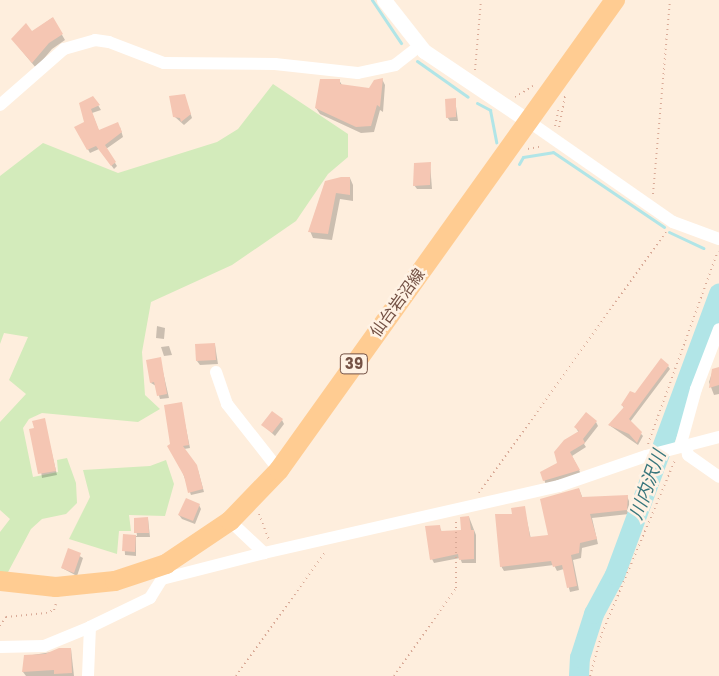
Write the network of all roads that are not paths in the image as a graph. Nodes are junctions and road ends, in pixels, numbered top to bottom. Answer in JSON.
{"nodes":[{"id":1,"x":384,"y":0,"type":"edge"},
{"id":2,"x":614,"y":0,"type":"edge"},
{"id":3,"x":419,"y":46,"type":"junction"},
{"id":4,"x":0,"y":105,"type":"edge"},
{"id":5,"x":528,"y":121,"type":"junction"},
{"id":6,"x":719,"y":239,"type":"edge"},
{"id":7,"x":719,"y":329,"type":"edge"},
{"id":8,"x":216,"y":372,"type":"dead end"},
{"id":9,"x":719,"y":437,"type":"edge"},
{"id":10,"x":680,"y":448,"type":"junction"},
{"id":11,"x":279,"y":470,"type":"junction"},
{"id":12,"x":719,"y":477,"type":"edge"},
{"id":13,"x":230,"y":521,"type":"junction"},
{"id":14,"x":264,"y":553,"type":"junction"},
{"id":15,"x":0,"y":582,"type":"edge"},
{"id":16,"x":90,"y":627,"type":"junction"},
{"id":17,"x":0,"y":647,"type":"edge"},
{"id":18,"x":88,"y":676,"type":"edge"}],
"edges":[{"from":1,"to":3,"type":"street"},
{"from":2,"to":5,"type":"main road","name":"仙台岩沼線","number":"39"},
{"from":3,"to":4,"type":"street"},
{"from":3,"to":5,"type":"street"},
{"from":5,"to":6,"type":"street"},
{"from":5,"to":11,"type":"main road","name":"仙台岩沼線","number":"39"},
{"from":7,"to":10,"type":"street"},
{"from":8,"to":11,"type":"street"},
{"from":9,"to":10,"type":"street"},
{"from":10,"to":12,"type":"street"},
{"from":10,"to":14,"type":"street"},
{"from":11,"to":13,"type":"main road","name":"仙台岩沼線","number":"39"},
{"from":13,"to":14,"type":"street"},
{"from":13,"to":15,"type":"main road","name":"仙台岩沼線","number":"39"},
{"from":14,"to":16,"type":"street"},
{"from":16,"to":17,"type":"street"},
{"from":16,"to":18,"type":"street"}]}
